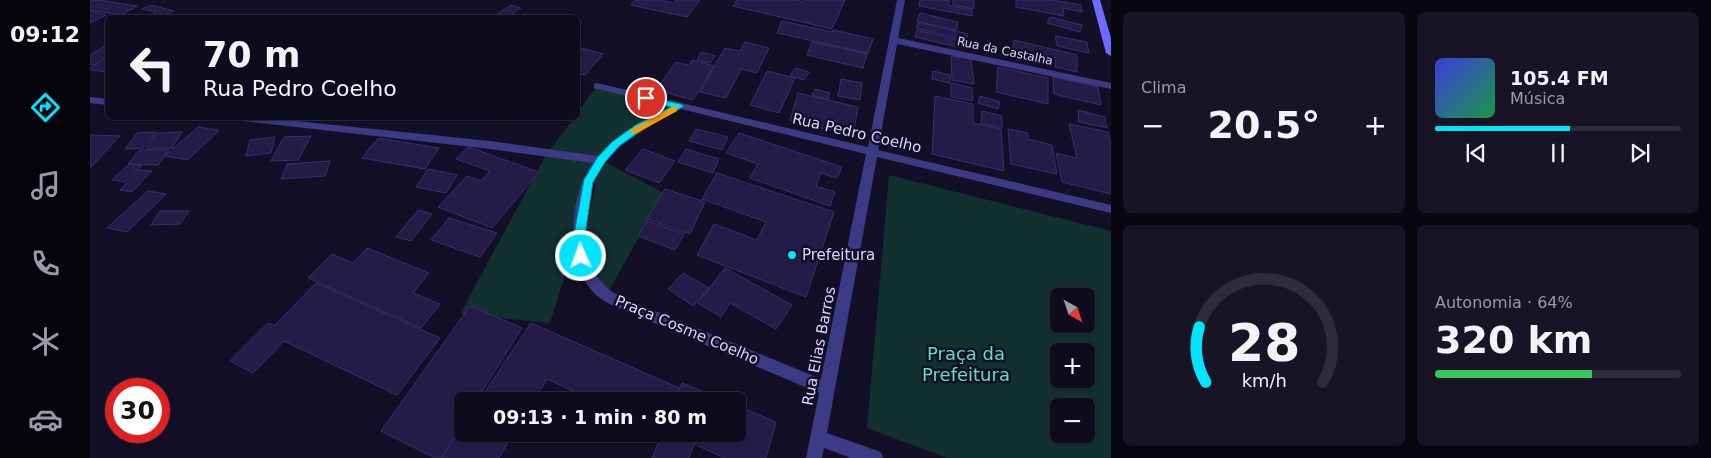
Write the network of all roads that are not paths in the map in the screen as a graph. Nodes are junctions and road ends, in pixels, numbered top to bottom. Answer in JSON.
{"nodes":[{"id":1,"x":901,"y":0,"type":"edge"},
{"id":2,"x":1096,"y":0,"type":"edge"},
{"id":3,"x":893,"y":40,"type":"junction"},
{"id":4,"x":1111,"y":53,"type":"edge"},
{"id":5,"x":597,"y":86,"type":"dead end"},
{"id":6,"x":1111,"y":86,"type":"edge"},
{"id":7,"x":90,"y":100,"type":"edge"},
{"id":8,"x":105,"y":102,"type":"edge"},
{"id":9,"x":680,"y":106,"type":"junction"},
{"id":10,"x":259,"y":120,"type":"edge"},
{"id":11,"x":873,"y":152,"type":"junction"},
{"id":12,"x":601,"y":160,"type":"junction"},
{"id":13,"x":1111,"y":209,"type":"edge"},
{"id":14,"x":828,"y":388,"type":"junction"},
{"id":15,"x":818,"y":438,"type":"junction"},
{"id":16,"x":814,"y":458,"type":"edge"},
{"id":17,"x":875,"y":458,"type":"edge"}],
"edges":[{"from":1,"to":3,"type":"street","name":"Rua Elias Barros"},
{"from":2,"to":4,"type":"street"},
{"from":3,"to":6,"type":"street","name":"Rua da Castalha"},
{"from":3,"to":11,"type":"street","name":"Rua Elias Barros"},
{"from":5,"to":9,"type":"street","name":"Rua Pedro Coelho"},
{"from":7,"to":8,"type":"street"},
{"from":9,"to":11,"type":"street","name":"Rua Pedro Coelho"},
{"from":9,"to":12,"type":"street","name":"Praça Cosme Coelho"},
{"from":10,"to":12,"type":"street"},
{"from":11,"to":13,"type":"street","name":"Rua Pedro Coelho"},
{"from":11,"to":14,"type":"street","name":"Rua Elias Barros"},
{"from":12,"to":14,"type":"street","name":"Praça Cosme Coelho"},
{"from":14,"to":15,"type":"street","name":"Rua Elias Barros"},
{"from":15,"to":16,"type":"street","name":"Rua Elias Barros"},
{"from":15,"to":17,"type":"street"}]}
